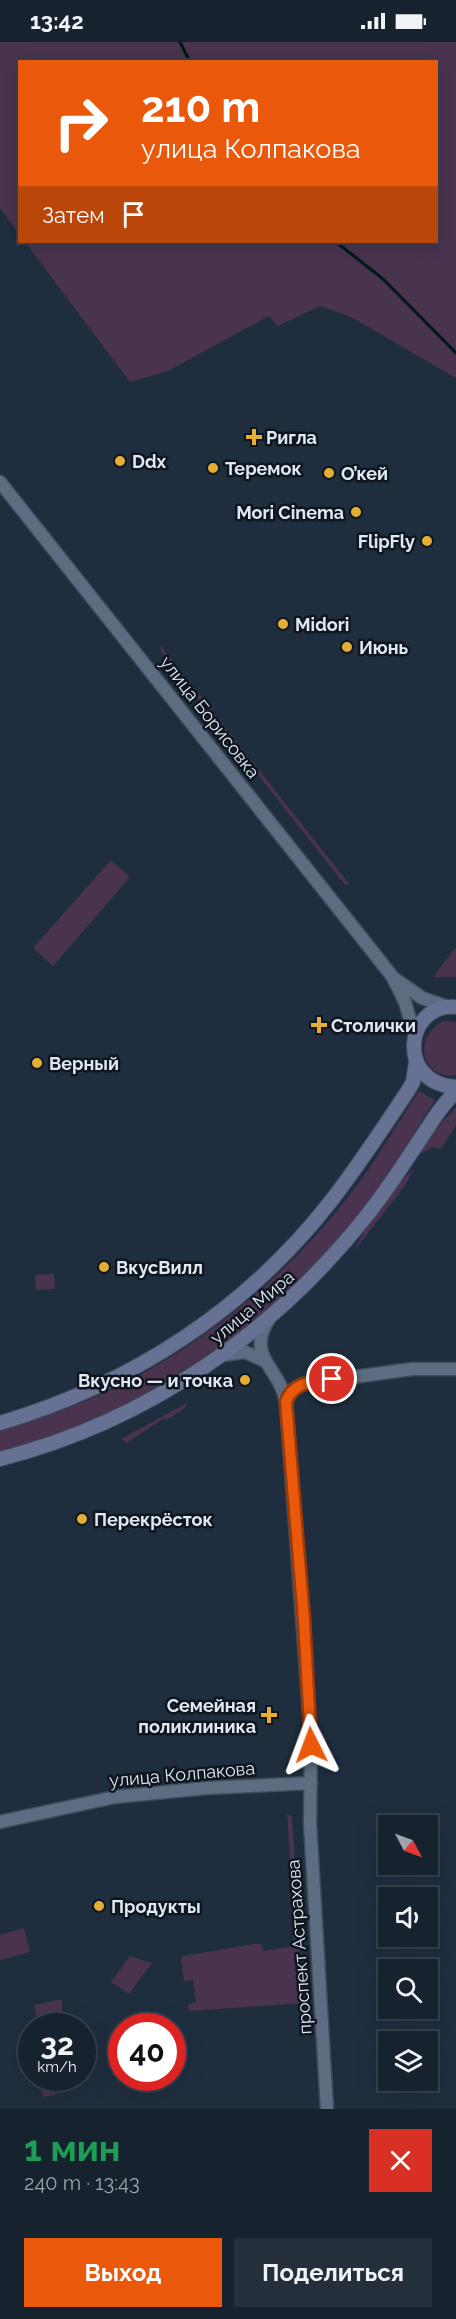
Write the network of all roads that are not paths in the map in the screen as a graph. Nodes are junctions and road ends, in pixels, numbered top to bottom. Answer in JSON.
{"nodes":[{"id":1,"x":0,"y":482,"type":"edge"},
{"id":2,"x":392,"y":976,"type":"junction"},
{"id":3,"x":454,"y":1007,"type":"edge"},
{"id":4,"x":414,"y":1037,"type":"junction"},
{"id":5,"x":416,"y":1062,"type":"junction"},
{"id":6,"x":456,"y":1087,"type":"edge"},
{"id":7,"x":456,"y":1092,"type":"edge"},
{"id":8,"x":268,"y":1320,"type":"junction"},
{"id":9,"x":222,"y":1355,"type":"junction"},
{"id":10,"x":265,"y":1360,"type":"junction"},
{"id":11,"x":456,"y":1369,"type":"edge"},
{"id":12,"x":277,"y":1375,"type":"junction"},
{"id":13,"x":303,"y":1384,"type":"junction"},
{"id":14,"x":286,"y":1402,"type":"junction"},
{"id":15,"x":0,"y":1423,"type":"edge"},
{"id":16,"x":0,"y":1459,"type":"edge"},
{"id":17,"x":311,"y":1783,"type":"junction"},
{"id":18,"x":0,"y":1822,"type":"edge"},
{"id":19,"x":327,"y":2109,"type":"edge"}],
"edges":[{"from":1,"to":2,"type":"street","name":"улица Борисовка"},
{"from":2,"to":3,"type":"street","name":"улица Борисовка"},
{"from":2,"to":4,"type":"street","name":"улица Борисовка"},
{"from":3,"to":4,"type":"main road"},
{"from":4,"to":5,"type":"main road"},
{"from":5,"to":6,"type":"main road"},
{"from":5,"to":15,"type":"main road","name":"улица Мира"},
{"from":7,"to":8,"type":"main road","name":"улица Мира"},
{"from":8,"to":9,"type":"main road","name":"улица Мира"},
{"from":8,"to":10,"type":"street"},
{"from":9,"to":10,"type":"street"},
{"from":9,"to":16,"type":"main road","name":"улица Мира"},
{"from":10,"to":12,"type":"street"},
{"from":11,"to":13,"type":"street"},
{"from":12,"to":13,"type":"street"},
{"from":12,"to":14,"type":"street"},
{"from":13,"to":14,"type":"street"},
{"from":14,"to":17,"type":"street"},
{"from":17,"to":18,"type":"street","name":"улица Колпакова"},
{"from":17,"to":19,"type":"street","name":"проспект Астрахова"}]}
